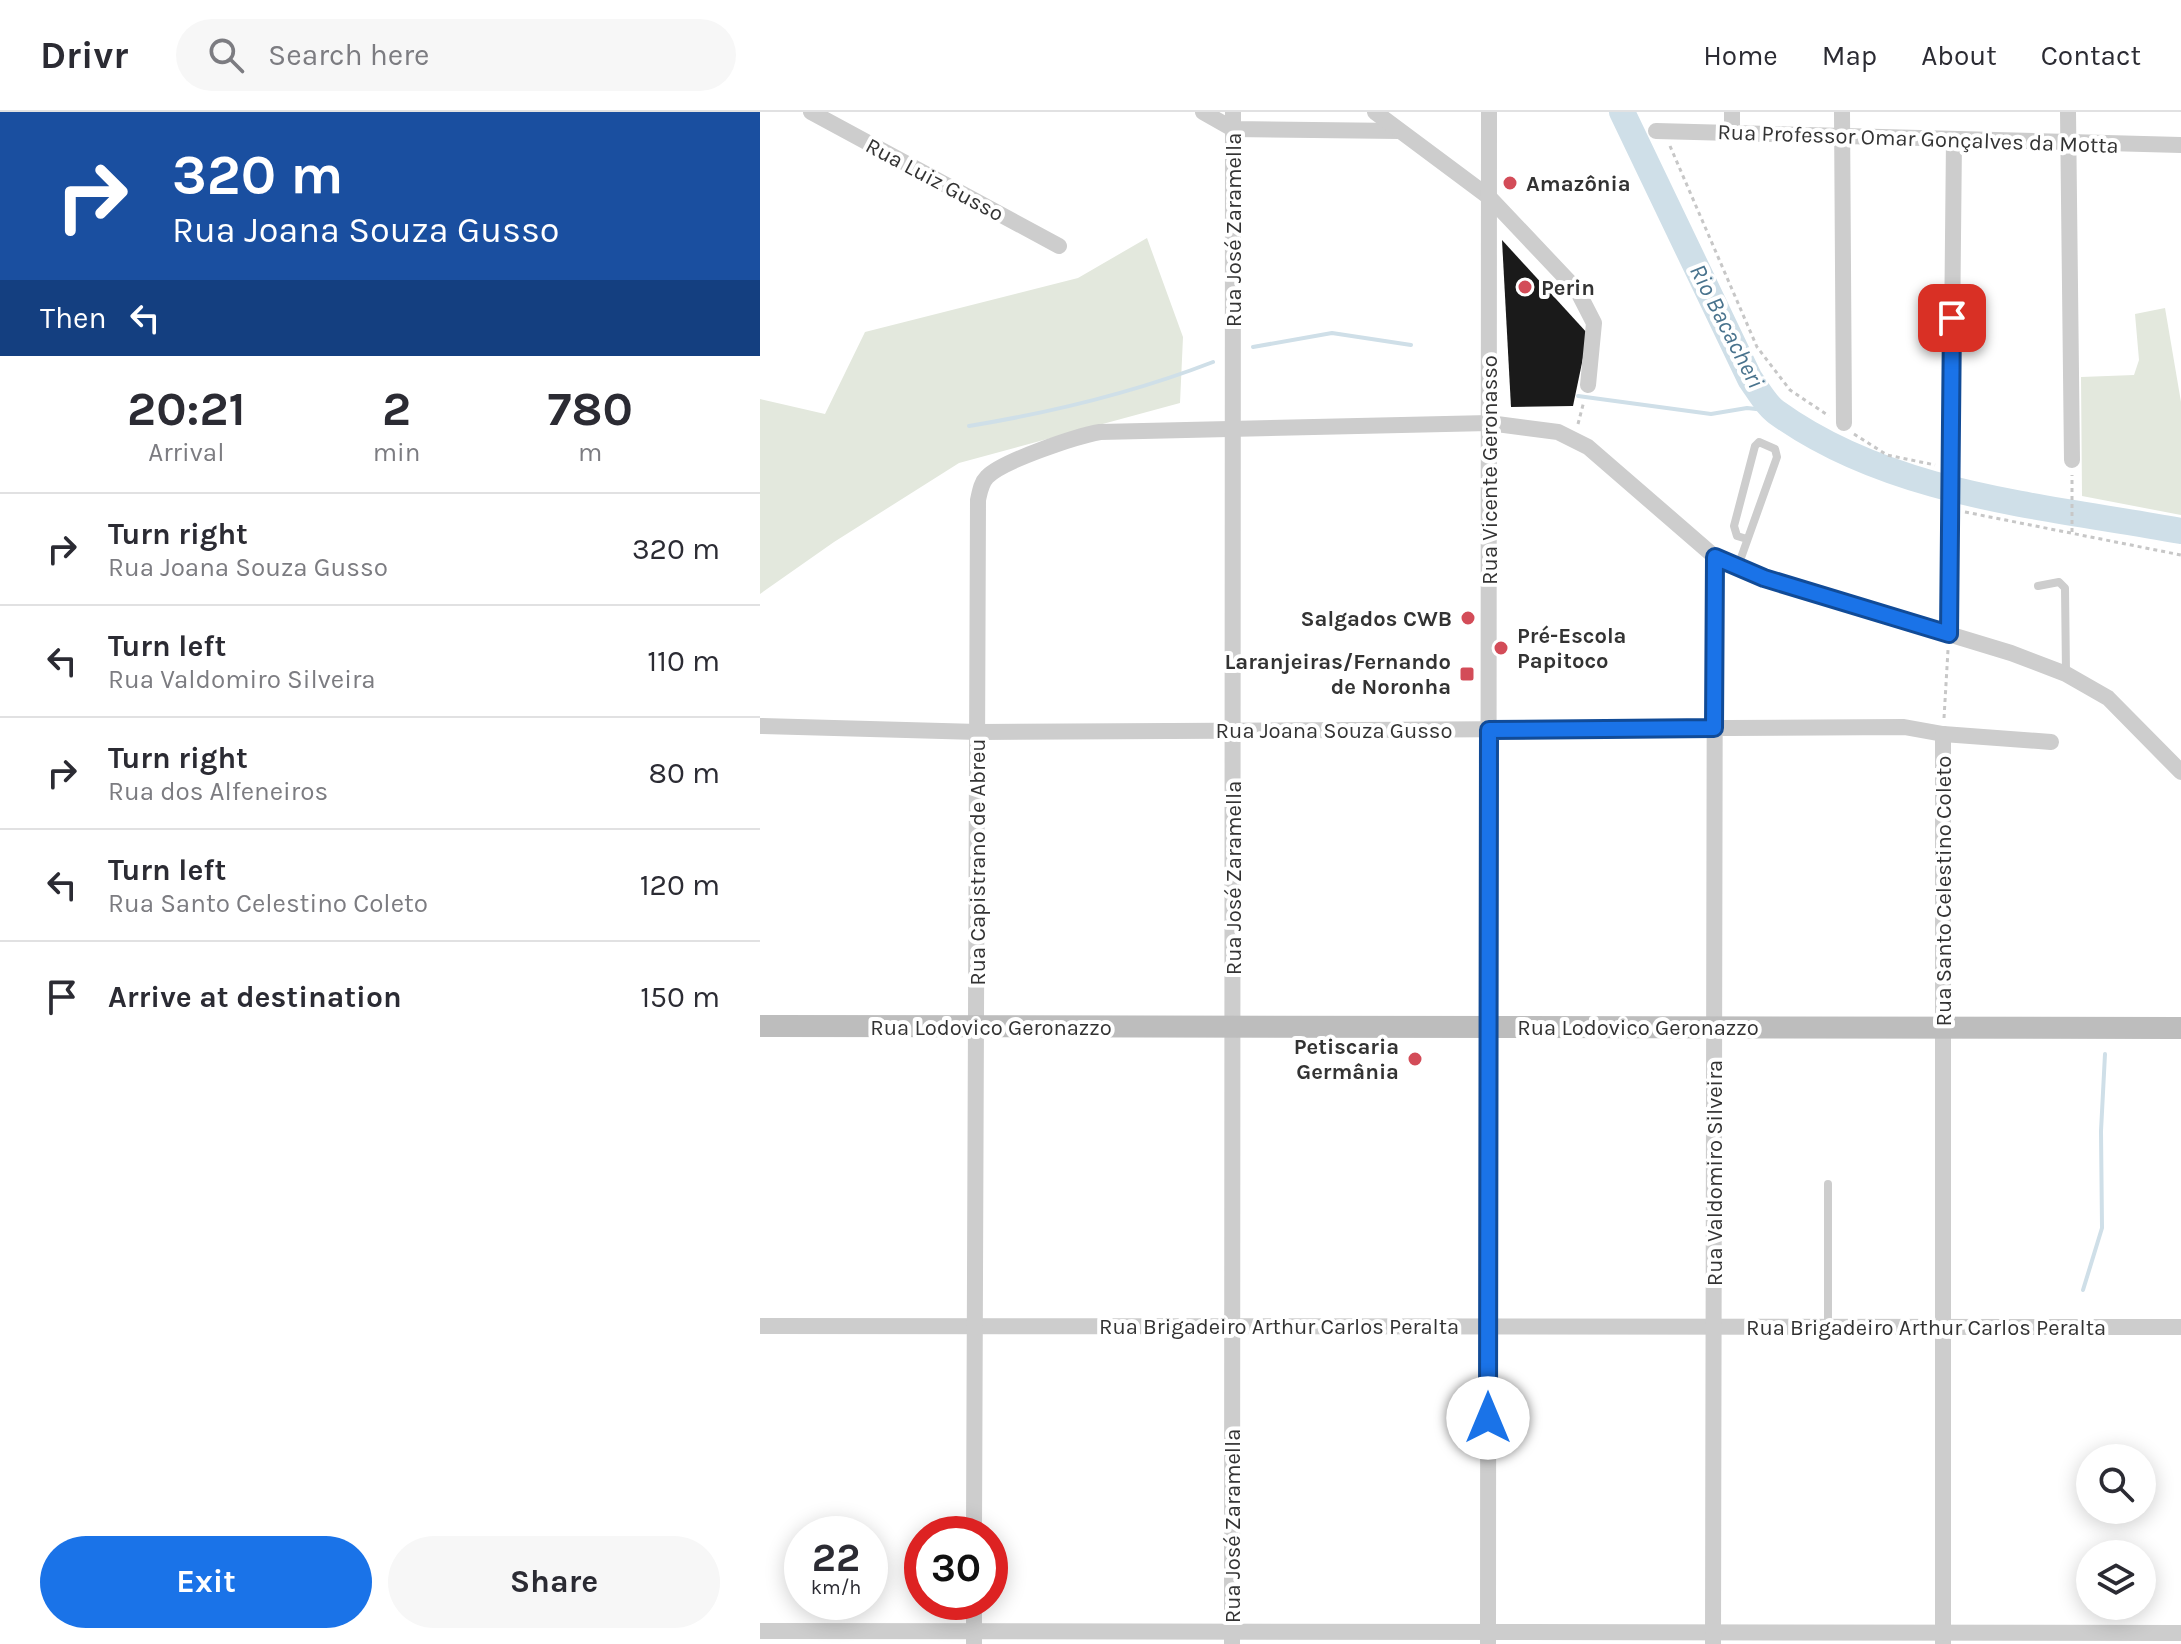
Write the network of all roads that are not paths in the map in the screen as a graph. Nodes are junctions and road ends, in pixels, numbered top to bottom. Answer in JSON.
{"nodes":[{"id":1,"x":811,"y":112,"type":"edge"},
{"id":2,"x":1203,"y":112,"type":"edge"},
{"id":3,"x":1375,"y":112,"type":"edge"},
{"id":4,"x":1489,"y":112,"type":"edge"},
{"id":5,"x":1732,"y":112,"type":"edge"},
{"id":6,"x":1842,"y":112,"type":"edge"},
{"id":7,"x":2068,"y":112,"type":"edge"},
{"id":8,"x":1233,"y":120,"type":"edge"},
{"id":9,"x":1399,"y":131,"type":"junction"},
{"id":10,"x":1656,"y":131,"type":"road end"},
{"id":11,"x":1732,"y":133,"type":"junction"},
{"id":12,"x":1842,"y":136,"type":"junction"},
{"id":13,"x":1954,"y":139,"type":"junction"},
{"id":14,"x":2068,"y":142,"type":"junction"},
{"id":15,"x":2181,"y":145,"type":"edge"},
{"id":16,"x":1489,"y":197,"type":"junction"},
{"id":17,"x":1059,"y":246,"type":"dead end"},
{"id":18,"x":1588,"y":385,"type":"dead end"},
{"id":19,"x":1489,"y":423,"type":"junction"},
{"id":20,"x":1844,"y":423,"type":"road end"},
{"id":21,"x":1233,"y":429,"type":"junction"},
{"id":22,"x":2072,"y":460,"type":"dead end"},
{"id":23,"x":1747,"y":539,"type":"junction"},
{"id":24,"x":1715,"y":557,"type":"junction"},
{"id":25,"x":1737,"y":569,"type":"junction"},
{"id":26,"x":2038,"y":586,"type":"dead end"},
{"id":27,"x":1949,"y":634,"type":"junction"},
{"id":28,"x":2066,"y":674,"type":"junction"},
{"id":29,"x":760,"y":726,"type":"edge"},
{"id":30,"x":1714,"y":728,"type":"junction"},
{"id":31,"x":1489,"y":730,"type":"junction"},
{"id":32,"x":1233,"y":731,"type":"junction"},
{"id":33,"x":978,"y":732,"type":"junction"},
{"id":34,"x":1943,"y":734,"type":"junction"},
{"id":35,"x":2051,"y":742,"type":"dead end"},
{"id":36,"x":2181,"y":772,"type":"edge"},
{"id":37,"x":760,"y":1026,"type":"edge"},
{"id":38,"x":976,"y":1027,"type":"junction"},
{"id":39,"x":1232,"y":1027,"type":"junction"},
{"id":40,"x":1488,"y":1027,"type":"junction"},
{"id":41,"x":1714,"y":1027,"type":"junction"},
{"id":42,"x":1943,"y":1028,"type":"junction"},
{"id":43,"x":2181,"y":1028,"type":"edge"},
{"id":44,"x":1828,"y":1184,"type":"dead end"},
{"id":45,"x":760,"y":1326,"type":"edge"},
{"id":46,"x":975,"y":1326,"type":"junction"},
{"id":47,"x":1232,"y":1326,"type":"junction"},
{"id":48,"x":1488,"y":1326,"type":"junction"},
{"id":49,"x":1713,"y":1327,"type":"junction"},
{"id":50,"x":1828,"y":1327,"type":"junction"},
{"id":51,"x":1943,"y":1327,"type":"junction"},
{"id":52,"x":2181,"y":1327,"type":"edge"},
{"id":53,"x":974,"y":1516,"type":"edge"},
{"id":54,"x":760,"y":1631,"type":"edge"},
{"id":55,"x":2181,"y":1633,"type":"edge"},
{"id":56,"x":974,"y":1638,"type":"edge"},
{"id":57,"x":1232,"y":1638,"type":"edge"},
{"id":58,"x":1488,"y":1638,"type":"edge"},
{"id":59,"x":1713,"y":1638,"type":"edge"},
{"id":60,"x":1943,"y":1638,"type":"edge"}],
"edges":[{"from":1,"to":17,"type":"street","name":"Rua Luiz Gusso"},
{"from":2,"to":8,"type":"street"},
{"from":3,"to":9,"type":"street"},
{"from":4,"to":16,"type":"street","name":"Rua Vicente Geronasso"},
{"from":5,"to":11,"type":"street"},
{"from":6,"to":12,"type":"street"},
{"from":7,"to":14,"type":"street"},
{"from":8,"to":9,"type":"street"},
{"from":8,"to":21,"type":"street","name":"Rua José Zaramella"},
{"from":9,"to":16,"type":"street"},
{"from":10,"to":11,"type":"street","name":"Rua Professor Omar Gonçalves da Motta"},
{"from":11,"to":12,"type":"street","name":"Rua Professor Omar Gonçalves da Motta"},
{"from":12,"to":13,"type":"street","name":"Rua Professor Omar Gonçalves da Motta"},
{"from":12,"to":20,"type":"street"},
{"from":13,"to":14,"type":"street","name":"Rua Professor Omar Gonçalves da Motta"},
{"from":13,"to":27,"type":"street"},
{"from":14,"to":15,"type":"street","name":"Rua Professor Omar Gonçalves da Motta"},
{"from":14,"to":22,"type":"street"},
{"from":16,"to":18,"type":"street"},
{"from":16,"to":19,"type":"street","name":"Rua Vicente Geronasso"},
{"from":19,"to":21,"type":"street"},
{"from":19,"to":24,"type":"street"},
{"from":19,"to":31,"type":"street","name":"Rua Vicente Geronasso"},
{"from":21,"to":32,"type":"street","name":"Rua José Zaramella"},
{"from":21,"to":33,"type":"street","name":"Rua Capistrano de Abreu"},
{"from":23,"to":23,"type":"lane"},
{"from":23,"to":25,"type":"lane"},
{"from":24,"to":25,"type":"street"},
{"from":24,"to":30,"type":"street","name":"Rua Valdomiro Silveira"},
{"from":25,"to":27,"type":"street"},
{"from":26,"to":28,"type":"lane"},
{"from":27,"to":28,"type":"street"},
{"from":28,"to":36,"type":"street"},
{"from":29,"to":33,"type":"street","name":"Rua Joana Souza Gusso"},
{"from":30,"to":31,"type":"street","name":"Rua Joana Souza Gusso"},
{"from":30,"to":34,"type":"street","name":"Rua Joana Souza Gusso"},
{"from":30,"to":41,"type":"street","name":"Rua Valdomiro Silveira"},
{"from":31,"to":32,"type":"street","name":"Rua Joana Souza Gusso"},
{"from":31,"to":40,"type":"street","name":"Rua Vicente Geronasso"},
{"from":32,"to":33,"type":"street","name":"Rua Joana Souza Gusso"},
{"from":32,"to":39,"type":"street","name":"Rua José Zaramella"},
{"from":33,"to":38,"type":"street","name":"Rua Capistrano de Abreu"},
{"from":34,"to":35,"type":"street","name":"Rua Joana Souza Gusso"},
{"from":34,"to":42,"type":"street","name":"Rua Santo Celestino Coleto"},
{"from":37,"to":38,"type":"main road","name":"Rua Lodovico Geronazzo"},
{"from":38,"to":39,"type":"main road","name":"Rua Lodovico Geronazzo"},
{"from":38,"to":46,"type":"street","name":"Rua Capistrano de Abreu"},
{"from":39,"to":40,"type":"main road","name":"Rua Lodovico Geronazzo"},
{"from":39,"to":47,"type":"street","name":"Rua José Zaramella"},
{"from":40,"to":41,"type":"main road","name":"Rua Lodovico Geronazzo"},
{"from":40,"to":48,"type":"street","name":"Rua Vicente Geronasso"},
{"from":41,"to":42,"type":"main road","name":"Rua Lodovico Geronazzo"},
{"from":41,"to":49,"type":"street","name":"Rua Valdomiro Silveira"},
{"from":42,"to":43,"type":"main road","name":"Rua Lodovico Geronazzo"},
{"from":42,"to":51,"type":"street","name":"Rua Santo Celestino Coleto"},
{"from":44,"to":50,"type":"lane"},
{"from":45,"to":46,"type":"street","name":"Rua Brigadeiro Arthur Carlos Peralta"},
{"from":46,"to":47,"type":"street","name":"Rua Brigadeiro Arthur Carlos Peralta"},
{"from":46,"to":53,"type":"street","name":"Rua Capistrano de Abreu"},
{"from":47,"to":48,"type":"street","name":"Rua Brigadeiro Arthur Carlos Peralta"},
{"from":47,"to":57,"type":"street","name":"Rua José Zaramella"},
{"from":48,"to":49,"type":"street","name":"Rua Brigadeiro Arthur Carlos Peralta"},
{"from":48,"to":58,"type":"street","name":"Rua Vicente Geronasso"},
{"from":49,"to":50,"type":"street","name":"Rua Brigadeiro Arthur Carlos Peralta"},
{"from":49,"to":59,"type":"street","name":"Rua Valdomiro Silveira"},
{"from":50,"to":51,"type":"street","name":"Rua Brigadeiro Arthur Carlos Peralta"},
{"from":51,"to":52,"type":"street","name":"Rua Brigadeiro Arthur Carlos Peralta"},
{"from":51,"to":60,"type":"street","name":"Rua Santo Celestino Coleto"},
{"from":54,"to":56,"type":"street"},
{"from":55,"to":60,"type":"street"},
{"from":56,"to":57,"type":"street"},
{"from":57,"to":58,"type":"street"},
{"from":58,"to":59,"type":"street"},
{"from":59,"to":60,"type":"street"}]}
